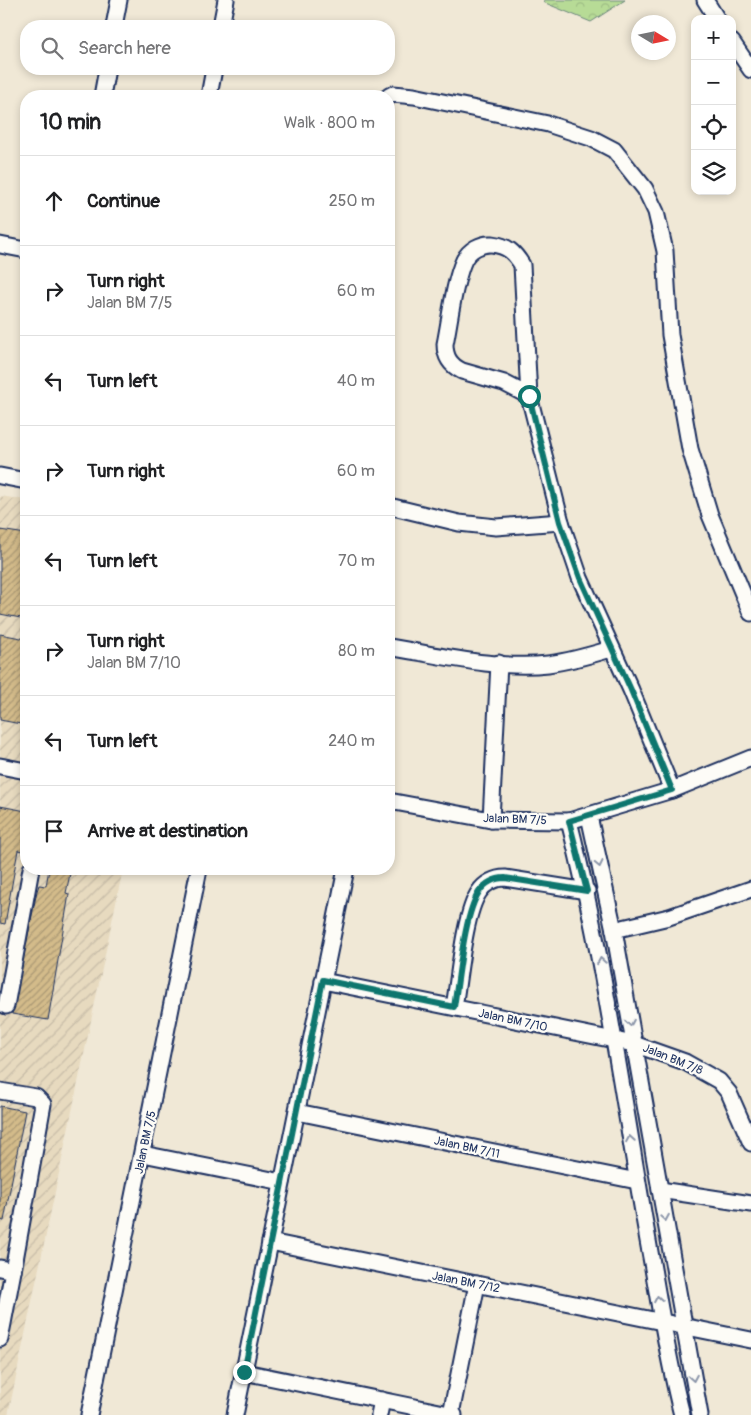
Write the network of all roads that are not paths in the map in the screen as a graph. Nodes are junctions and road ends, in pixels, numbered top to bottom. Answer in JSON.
{"nodes":[{"id":1,"x":119,"y":0,"type":"edge"},
{"id":2,"x":226,"y":0,"type":"edge"},
{"id":3,"x":706,"y":0,"type":"edge"},
{"id":4,"x":715,"y":15,"type":"edge"},
{"id":5,"x":115,"y":20,"type":"edge"},
{"id":6,"x":222,"y":20,"type":"edge"},
{"id":7,"x":736,"y":47,"type":"edge"},
{"id":8,"x":750,"y":65,"type":"edge"},
{"id":9,"x":106,"y":75,"type":"edge"},
{"id":10,"x":213,"y":75,"type":"edge"},
{"id":11,"x":103,"y":90,"type":"edge"},
{"id":12,"x":210,"y":90,"type":"edge"},
{"id":13,"x":395,"y":94,"type":"edge"},
{"id":14,"x":0,"y":245,"type":"edge"},
{"id":15,"x":20,"y":249,"type":"edge"},
{"id":16,"x":529,"y":396,"type":"junction"},
{"id":17,"x":0,"y":476,"type":"edge"},
{"id":18,"x":20,"y":480,"type":"edge"},
{"id":19,"x":395,"y":507,"type":"edge"},
{"id":20,"x":560,"y":522,"type":"junction"},
{"id":21,"x":750,"y":606,"type":"edge"},
{"id":22,"x":395,"y":649,"type":"edge"},
{"id":23,"x":612,"y":649,"type":"junction"},
{"id":24,"x":499,"y":664,"type":"junction"},
{"id":25,"x":751,"y":758,"type":"edge"},
{"id":26,"x":0,"y":766,"type":"edge"},
{"id":27,"x":20,"y":770,"type":"edge"},
{"id":28,"x":672,"y":790,"type":"junction"},
{"id":29,"x":395,"y":802,"type":"edge"},
{"id":30,"x":589,"y":816,"type":"junction"},
{"id":31,"x":491,"y":820,"type":"junction"},
{"id":32,"x":569,"y":821,"type":"junction"},
{"id":33,"x":29,"y":875,"type":"edge"},
{"id":34,"x":198,"y":875,"type":"edge"},
{"id":35,"x":345,"y":875,"type":"edge"},
{"id":36,"x":751,"y":889,"type":"edge"},
{"id":37,"x":587,"y":891,"type":"junction"},
{"id":38,"x":614,"y":930,"type":"junction"},
{"id":39,"x":7,"y":957,"type":"edge"},
{"id":40,"x":323,"y":980,"type":"junction"},
{"id":41,"x":6,"y":1006,"type":"dead end"},
{"id":42,"x":454,"y":1007,"type":"junction"},
{"id":43,"x":614,"y":1042,"type":"junction"},
{"id":44,"x":634,"y":1044,"type":"junction"},
{"id":45,"x":0,"y":1091,"type":"edge"},
{"id":46,"x":296,"y":1112,"type":"junction"},
{"id":47,"x":751,"y":1143,"type":"edge"},
{"id":48,"x":142,"y":1154,"type":"junction"},
{"id":49,"x":637,"y":1181,"type":"junction"},
{"id":50,"x":282,"y":1182,"type":"junction"},
{"id":51,"x":660,"y":1190,"type":"junction"},
{"id":52,"x":751,"y":1204,"type":"edge"},
{"id":53,"x":270,"y":1242,"type":"junction"},
{"id":54,"x":6,"y":1269,"type":"edge"},
{"id":55,"x":477,"y":1284,"type":"junction"},
{"id":56,"x":663,"y":1322,"type":"junction"},
{"id":57,"x":684,"y":1326,"type":"junction"},
{"id":58,"x":0,"y":1339,"type":"edge"},
{"id":59,"x":751,"y":1340,"type":"edge"},
{"id":60,"x":244,"y":1372,"type":"junction"},
{"id":61,"x":380,"y":1408,"type":"edge"},
{"id":62,"x":89,"y":1415,"type":"edge"},
{"id":63,"x":235,"y":1415,"type":"edge"},
{"id":64,"x":452,"y":1415,"type":"edge"},
{"id":65,"x":682,"y":1415,"type":"edge"},
{"id":66,"x":700,"y":1415,"type":"edge"}],
"edges":[{"from":1,"to":5,"type":"street"},
{"from":2,"to":6,"type":"street"},
{"from":3,"to":4,"type":"street"},
{"from":7,"to":8,"type":"street"},
{"from":9,"to":11,"type":"street"},
{"from":10,"to":12,"type":"street"},
{"from":13,"to":21,"type":"street"},
{"from":14,"to":15,"type":"street"},
{"from":16,"to":16,"type":"street"},
{"from":16,"to":20,"type":"street"},
{"from":17,"to":18,"type":"street"},
{"from":19,"to":20,"type":"street"},
{"from":20,"to":23,"type":"street"},
{"from":22,"to":24,"type":"street"},
{"from":23,"to":24,"type":"street"},
{"from":23,"to":28,"type":"street"},
{"from":24,"to":31,"type":"street"},
{"from":25,"to":28,"type":"street","name":"Jalan BM 7/5"},
{"from":26,"to":27,"type":"street"},
{"from":28,"to":30,"type":"street","name":"Jalan BM 7/5"},
{"from":29,"to":31,"type":"street","name":"Jalan BM 7/5"},
{"from":30,"to":32,"type":"street","name":"Jalan BM 7/5"},
{"from":30,"to":38,"type":"street","one_way":true},
{"from":31,"to":32,"type":"street","name":"Jalan BM 7/5"},
{"from":32,"to":37,"type":"street"},
{"from":33,"to":39,"type":"street"},
{"from":34,"to":48,"type":"street","name":"Jalan BM 7/5"},
{"from":35,"to":40,"type":"street"},
{"from":36,"to":38,"type":"street"},
{"from":37,"to":42,"type":"street"},
{"from":43,"to":37,"type":"street","one_way":true},
{"from":38,"to":44,"type":"street","one_way":true},
{"from":39,"to":41,"type":"street"},
{"from":40,"to":42,"type":"street","name":"Jalan BM 7/10"},
{"from":40,"to":46,"type":"street"},
{"from":42,"to":43,"type":"street","name":"Jalan BM 7/10"},
{"from":43,"to":44,"type":"street","name":"Jalan BM 7/8"},
{"from":49,"to":43,"type":"street","one_way":true},
{"from":44,"to":47,"type":"street","name":"Jalan BM 7/8"},
{"from":44,"to":51,"type":"street"},
{"from":45,"to":54,"type":"street"},
{"from":46,"to":49,"type":"street","name":"Jalan BM 7/11"},
{"from":46,"to":50,"type":"street"},
{"from":48,"to":50,"type":"street"},
{"from":48,"to":62,"type":"street","name":"Jalan BM 7/5"},
{"from":56,"to":49,"type":"street","one_way":true},
{"from":50,"to":53,"type":"street"},
{"from":51,"to":52,"type":"street"},
{"from":51,"to":57,"type":"street","one_way":true},
{"from":53,"to":55,"type":"street","name":"Jalan BM 7/12"},
{"from":53,"to":60,"type":"street"},
{"from":54,"to":58,"type":"street"},
{"from":55,"to":56,"type":"street","name":"Jalan BM 7/12"},
{"from":55,"to":64,"type":"street"},
{"from":56,"to":57,"type":"street","name":"Jalan BM 7/12"},
{"from":56,"to":65,"type":"street"},
{"from":57,"to":59,"type":"street","name":"Jalan BM 7/12"},
{"from":57,"to":66,"type":"street","one_way":true},
{"from":60,"to":61,"type":"street"},
{"from":60,"to":63,"type":"street"},
{"from":61,"to":64,"type":"street"}]}
